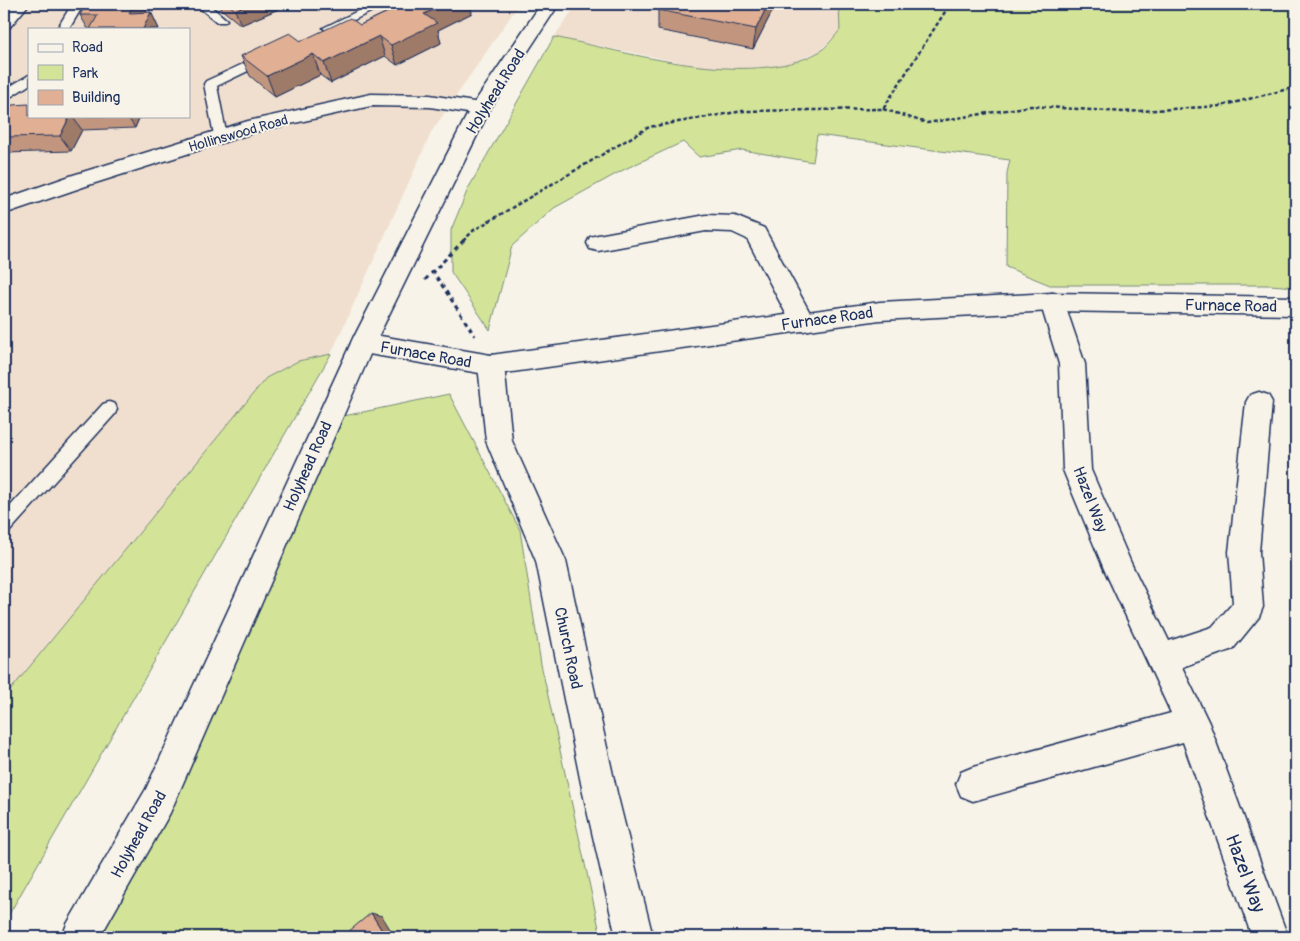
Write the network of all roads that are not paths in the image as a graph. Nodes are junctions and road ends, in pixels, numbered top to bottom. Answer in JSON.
{"nodes":[{"id":1,"x":20,"y":4,"type":"edge"},
{"id":2,"x":78,"y":4,"type":"edge"},
{"id":3,"x":201,"y":4,"type":"edge"},
{"id":4,"x":381,"y":4,"type":"edge"},
{"id":5,"x":550,"y":4,"type":"edge"},
{"id":6,"x":221,"y":20,"type":"dead end"},
{"id":7,"x":4,"y":24,"type":"edge"},
{"id":8,"x":64,"y":28,"type":"edge"},
{"id":9,"x":318,"y":33,"type":"edge"},
{"id":10,"x":282,"y":50,"type":"edge"},
{"id":11,"x":28,"y":79,"type":"edge"},
{"id":12,"x":5,"y":95,"type":"edge"},
{"id":13,"x":480,"y":109,"type":"junction"},
{"id":14,"x":220,"y":137,"type":"junction"},
{"id":15,"x":4,"y":207,"type":"edge"},
{"id":16,"x":629,"y":213,"type":"dead end"},
{"id":17,"x":638,"y":236,"type":"junction"},
{"id":18,"x":598,"y":243,"type":"dead end"},
{"id":19,"x":1052,"y":302,"type":"junction"},
{"id":20,"x":1296,"y":306,"type":"edge"},
{"id":21,"x":803,"y":322,"type":"junction"},
{"id":22,"x":363,"y":342,"type":"junction"},
{"id":23,"x":491,"y":365,"type":"junction"},
{"id":24,"x":1259,"y":402,"type":"dead end"},
{"id":25,"x":109,"y":409,"type":"dead end"},
{"id":26,"x":4,"y":525,"type":"edge"},
{"id":27,"x":1162,"y":658,"type":"junction"},
{"id":28,"x":1193,"y":723,"type":"junction"},
{"id":29,"x":973,"y":784,"type":"dead end"},
{"id":30,"x":80,"y":937,"type":"edge"},
{"id":31,"x":635,"y":937,"type":"edge"},
{"id":32,"x":1270,"y":937,"type":"edge"}],
"edges":[{"from":1,"to":7,"type":"street"},
{"from":2,"to":8,"type":"lane"},
{"from":3,"to":6,"type":"lane"},
{"from":4,"to":9,"type":"lane"},
{"from":5,"to":13,"type":"street","name":"Holyhead Road"},
{"from":10,"to":14,"type":"lane"},
{"from":11,"to":12,"type":"lane"},
{"from":13,"to":14,"type":"street","name":"Hollinswood Road"},
{"from":13,"to":22,"type":"street","name":"Holyhead Road"},
{"from":14,"to":15,"type":"street","name":"Hollinswood Road"},
{"from":16,"to":17,"type":"street"},
{"from":17,"to":18,"type":"street"},
{"from":17,"to":21,"type":"street"},
{"from":19,"to":20,"type":"street","name":"Furnace Road"},
{"from":19,"to":21,"type":"street","name":"Furnace Road"},
{"from":19,"to":27,"type":"street","name":"Hazel Way"},
{"from":21,"to":23,"type":"street","name":"Furnace Road"},
{"from":22,"to":23,"type":"street","name":"Furnace Road"},
{"from":22,"to":30,"type":"street","name":"Holyhead Road"},
{"from":23,"to":31,"type":"street","name":"Church Road"},
{"from":24,"to":27,"type":"street"},
{"from":25,"to":26,"type":"lane"},
{"from":27,"to":28,"type":"street","name":"Hazel Way"},
{"from":28,"to":29,"type":"street"},
{"from":28,"to":32,"type":"street","name":"Hazel Way"}]}
